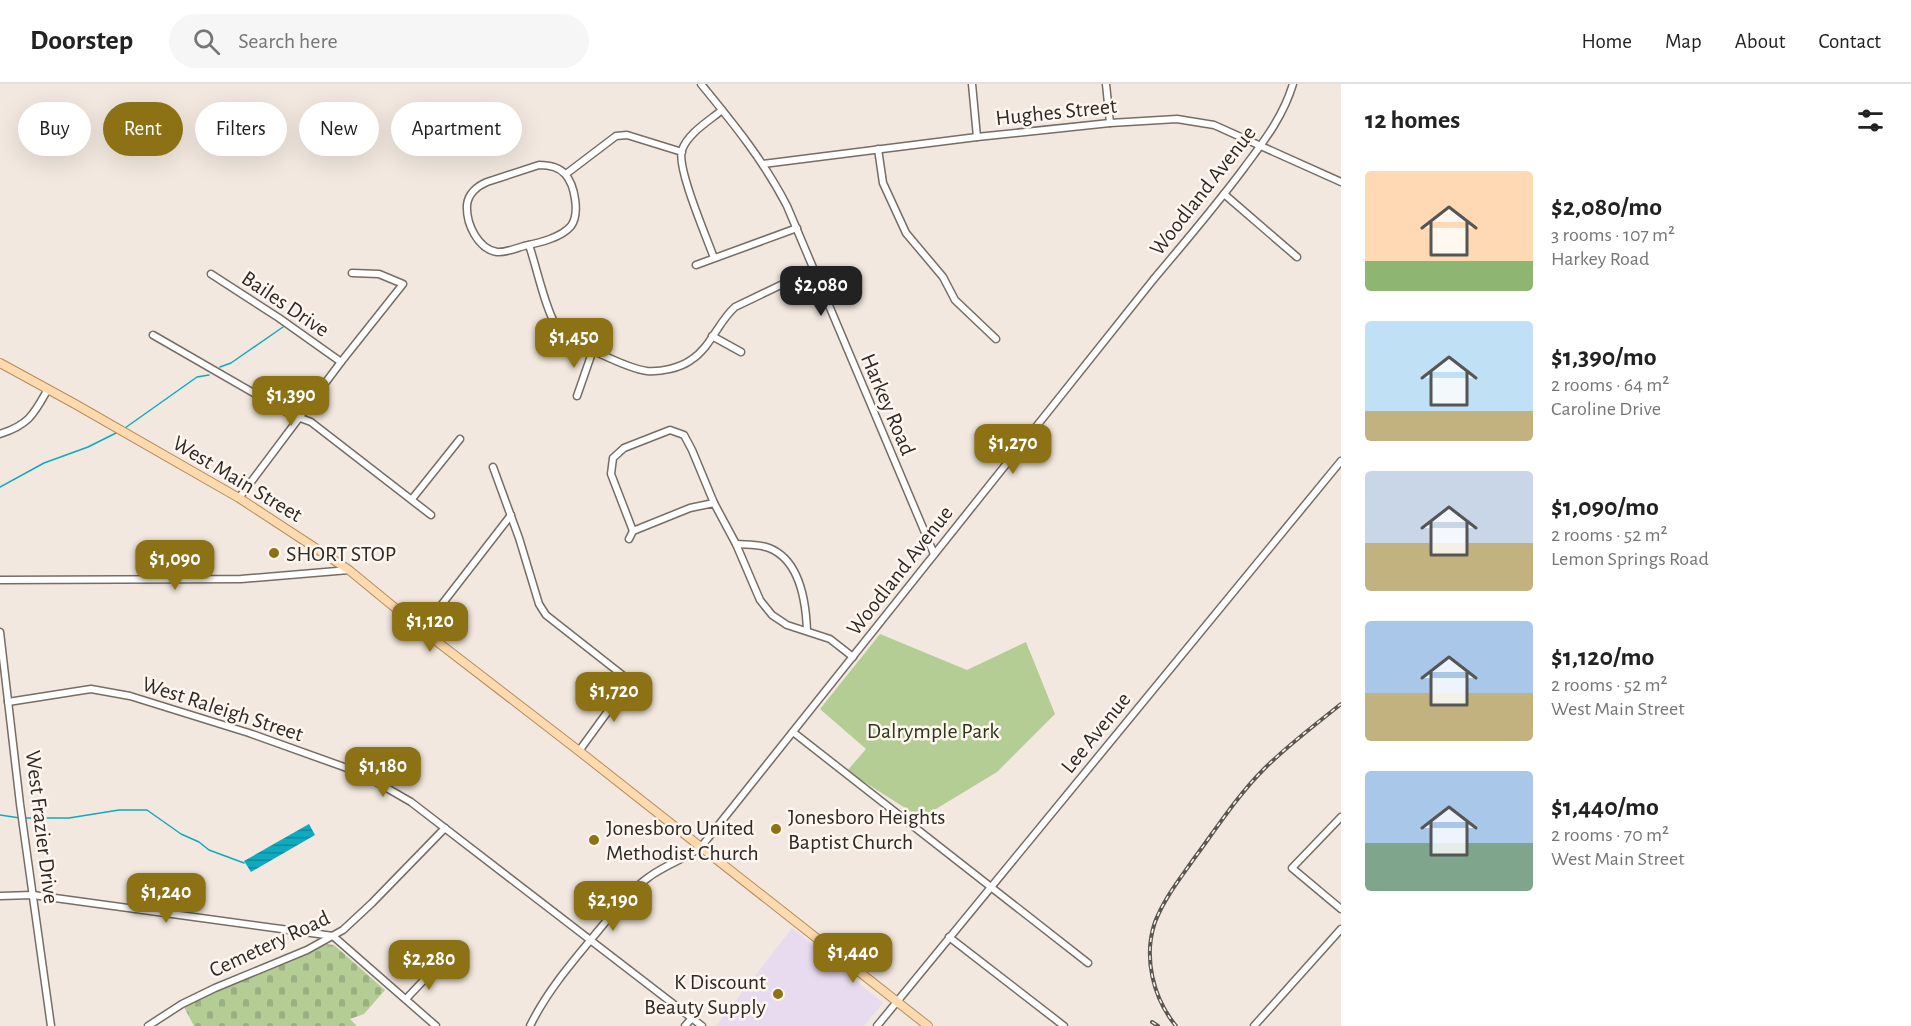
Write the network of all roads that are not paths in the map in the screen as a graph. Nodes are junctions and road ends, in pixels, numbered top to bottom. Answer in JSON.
{"nodes":[{"id":1,"x":701,"y":84,"type":"edge"},
{"id":2,"x":972,"y":84,"type":"edge"},
{"id":3,"x":1106,"y":84,"type":"edge"},
{"id":4,"x":1293,"y":84,"type":"edge"},
{"id":5,"x":722,"y":110,"type":"junction"},
{"id":6,"x":1110,"y":123,"type":"junction"},
{"id":7,"x":977,"y":137,"type":"junction"},
{"id":8,"x":1261,"y":144,"type":"junction"},
{"id":9,"x":878,"y":149,"type":"junction"},
{"id":10,"x":682,"y":152,"type":"junction"},
{"id":11,"x":763,"y":164,"type":"junction"},
{"id":12,"x":566,"y":174,"type":"junction"},
{"id":13,"x":1341,"y":182,"type":"edge"},
{"id":14,"x":1224,"y":194,"type":"junction"},
{"id":15,"x":796,"y":228,"type":"junction"},
{"id":16,"x":530,"y":245,"type":"junction"},
{"id":17,"x":1297,"y":257,"type":"dead end"},
{"id":18,"x":714,"y":258,"type":"junction"},
{"id":19,"x":696,"y":265,"type":"dead end"},
{"id":20,"x":814,"y":269,"type":"junction"},
{"id":21,"x":352,"y":273,"type":"dead end"},
{"id":22,"x":211,"y":274,"type":"dead end"},
{"id":23,"x":153,"y":335,"type":"dead end"},
{"id":24,"x":712,"y":336,"type":"junction"},
{"id":25,"x":996,"y":339,"type":"dead end"},
{"id":26,"x":593,"y":350,"type":"junction"},
{"id":27,"x":741,"y":352,"type":"dead end"},
{"id":28,"x":341,"y":362,"type":"junction"},
{"id":29,"x":0,"y":363,"type":"edge"},
{"id":30,"x":48,"y":389,"type":"junction"},
{"id":31,"x":577,"y":396,"type":"dead end"},
{"id":32,"x":299,"y":418,"type":"junction"},
{"id":33,"x":0,"y":434,"type":"edge"},
{"id":34,"x":460,"y":439,"type":"dead end"},
{"id":35,"x":1341,"y":461,"type":"edge"},
{"id":36,"x":493,"y":467,"type":"dead end"},
{"id":37,"x":239,"y":498,"type":"junction"},
{"id":38,"x":412,"y":500,"type":"junction"},
{"id":39,"x":714,"y":503,"type":"junction"},
{"id":40,"x":511,"y":514,"type":"junction"},
{"id":41,"x":431,"y":515,"type":"dead end"},
{"id":42,"x":633,"y":531,"type":"junction"},
{"id":43,"x":629,"y":539,"type":"dead end"},
{"id":44,"x":736,"y":544,"type":"junction"},
{"id":45,"x":934,"y":554,"type":"junction"},
{"id":46,"x":349,"y":570,"type":"junction"},
{"id":47,"x":0,"y":580,"type":"edge"},
{"id":48,"x":422,"y":630,"type":"junction"},
{"id":49,"x":807,"y":631,"type":"junction"},
{"id":50,"x":0,"y":632,"type":"edge"},
{"id":51,"x":853,"y":657,"type":"junction"},
{"id":52,"x":8,"y":702,"type":"junction"},
{"id":53,"x":793,"y":732,"type":"junction"},
{"id":54,"x":579,"y":751,"type":"junction"},
{"id":55,"x":1341,"y":817,"type":"edge"},
{"id":56,"x":445,"y":828,"type":"junction"},
{"id":57,"x":701,"y":847,"type":"junction"},
{"id":58,"x":991,"y":886,"type":"junction"},
{"id":59,"x":33,"y":895,"type":"junction"},
{"id":60,"x":0,"y":896,"type":"edge"},
{"id":61,"x":1341,"y":909,"type":"edge"},
{"id":62,"x":1341,"y":929,"type":"edge"},
{"id":63,"x":333,"y":936,"type":"junction"},
{"id":64,"x":948,"y":937,"type":"junction"},
{"id":65,"x":591,"y":939,"type":"junction"},
{"id":66,"x":1088,"y":963,"type":"dead end"},
{"id":67,"x":446,"y":965,"type":"dead end"},
{"id":68,"x":405,"y":999,"type":"junction"},
{"id":69,"x":896,"y":1002,"type":"junction"},
{"id":70,"x":692,"y":1018,"type":"junction"},
{"id":71,"x":926,"y":1025,"type":"edge"},
{"id":72,"x":1063,"y":1025,"type":"edge"},
{"id":73,"x":51,"y":1026,"type":"edge"},
{"id":74,"x":148,"y":1026,"type":"edge"},
{"id":75,"x":436,"y":1026,"type":"edge"},
{"id":76,"x":530,"y":1026,"type":"edge"},
{"id":77,"x":685,"y":1026,"type":"edge"},
{"id":78,"x":702,"y":1026,"type":"edge"},
{"id":79,"x":877,"y":1026,"type":"edge"},
{"id":80,"x":1254,"y":1026,"type":"edge"}],
"edges":[{"from":1,"to":5,"type":"street","name":"Harkey Road"},
{"from":2,"to":7,"type":"street"},
{"from":3,"to":6,"type":"street"},
{"from":4,"to":8,"type":"street","name":"Woodland Avenue"},
{"from":5,"to":10,"type":"street"},
{"from":5,"to":11,"type":"street","name":"Harkey Road"},
{"from":6,"to":7,"type":"street","name":"Hughes Street"},
{"from":6,"to":8,"type":"street","name":"Hughes Street"},
{"from":7,"to":9,"type":"street","name":"Hughes Street"},
{"from":8,"to":13,"type":"street","name":"Hughes Street"},
{"from":8,"to":14,"type":"street","name":"Woodland Avenue"},
{"from":9,"to":11,"type":"street","name":"Hughes Street"},
{"from":9,"to":25,"type":"street"},
{"from":10,"to":12,"type":"street"},
{"from":10,"to":18,"type":"street"},
{"from":11,"to":15,"type":"street","name":"Harkey Road"},
{"from":12,"to":16,"type":"street"},
{"from":12,"to":16,"type":"street"},
{"from":14,"to":17,"type":"street"},
{"from":14,"to":45,"type":"street","name":"Woodland Avenue"},
{"from":15,"to":18,"type":"street"},
{"from":15,"to":20,"type":"street","name":"Harkey Road"},
{"from":16,"to":26,"type":"street"},
{"from":18,"to":19,"type":"street"},
{"from":20,"to":24,"type":"street"},
{"from":20,"to":45,"type":"street","name":"Harkey Road"},
{"from":21,"to":28,"type":"street"},
{"from":22,"to":28,"type":"street","name":"Bailes Drive"},
{"from":23,"to":32,"type":"street"},
{"from":24,"to":26,"type":"street"},
{"from":24,"to":27,"type":"street"},
{"from":26,"to":31,"type":"street"},
{"from":28,"to":32,"type":"street"},
{"from":29,"to":30,"type":"main road","name":"West Main Street"},
{"from":30,"to":33,"type":"street"},
{"from":30,"to":37,"type":"main road","name":"West Main Street"},
{"from":32,"to":37,"type":"street"},
{"from":32,"to":38,"type":"street"},
{"from":34,"to":38,"type":"street"},
{"from":35,"to":58,"type":"street","name":"Lee Avenue"},
{"from":36,"to":40,"type":"street"},
{"from":37,"to":46,"type":"main road","name":"West Main Street"},
{"from":38,"to":41,"type":"street"},
{"from":39,"to":42,"type":"street"},
{"from":39,"to":42,"type":"street"},
{"from":39,"to":44,"type":"street"},
{"from":40,"to":48,"type":"street"},
{"from":40,"to":54,"type":"street"},
{"from":42,"to":43,"type":"street"},
{"from":44,"to":49,"type":"street"},
{"from":44,"to":49,"type":"street"},
{"from":45,"to":51,"type":"street","name":"Woodland Avenue"},
{"from":46,"to":47,"type":"street"},
{"from":46,"to":48,"type":"main road","name":"West Main Street"},
{"from":48,"to":54,"type":"main road","name":"West Main Street"},
{"from":49,"to":51,"type":"street"},
{"from":50,"to":52,"type":"street","name":"West Frazier Drive"},
{"from":51,"to":53,"type":"street","name":"Woodland Avenue"},
{"from":52,"to":56,"type":"street","name":"West Raleigh Street"},
{"from":52,"to":59,"type":"street","name":"West Frazier Drive"},
{"from":53,"to":57,"type":"street","name":"Woodland Avenue"},
{"from":53,"to":58,"type":"street"},
{"from":54,"to":57,"type":"main road","name":"West Main Street"},
{"from":55,"to":61,"type":"street"},
{"from":56,"to":63,"type":"street","name":"Cemetery Road"},
{"from":56,"to":65,"type":"street","name":"West Raleigh Street"},
{"from":57,"to":65,"type":"street"},
{"from":57,"to":69,"type":"main road","name":"West Main Street"},
{"from":58,"to":64,"type":"street","name":"Lee Avenue"},
{"from":58,"to":66,"type":"street"},
{"from":59,"to":60,"type":"street"},
{"from":59,"to":63,"type":"street"},
{"from":59,"to":73,"type":"street","name":"West Frazier Drive"},
{"from":62,"to":80,"type":"street"},
{"from":63,"to":68,"type":"street"},
{"from":63,"to":74,"type":"street","name":"Cemetery Road"},
{"from":64,"to":69,"type":"street","name":"Lee Avenue"},
{"from":64,"to":72,"type":"street"},
{"from":65,"to":70,"type":"street","name":"West Raleigh Street"},
{"from":65,"to":76,"type":"street"},
{"from":67,"to":68,"type":"street"},
{"from":68,"to":75,"type":"street"},
{"from":69,"to":71,"type":"main road","name":"West Main Street"},
{"from":69,"to":79,"type":"street","name":"Lee Avenue"},
{"from":70,"to":77,"type":"street"},
{"from":70,"to":78,"type":"street","name":"West Raleigh Street"}]}
